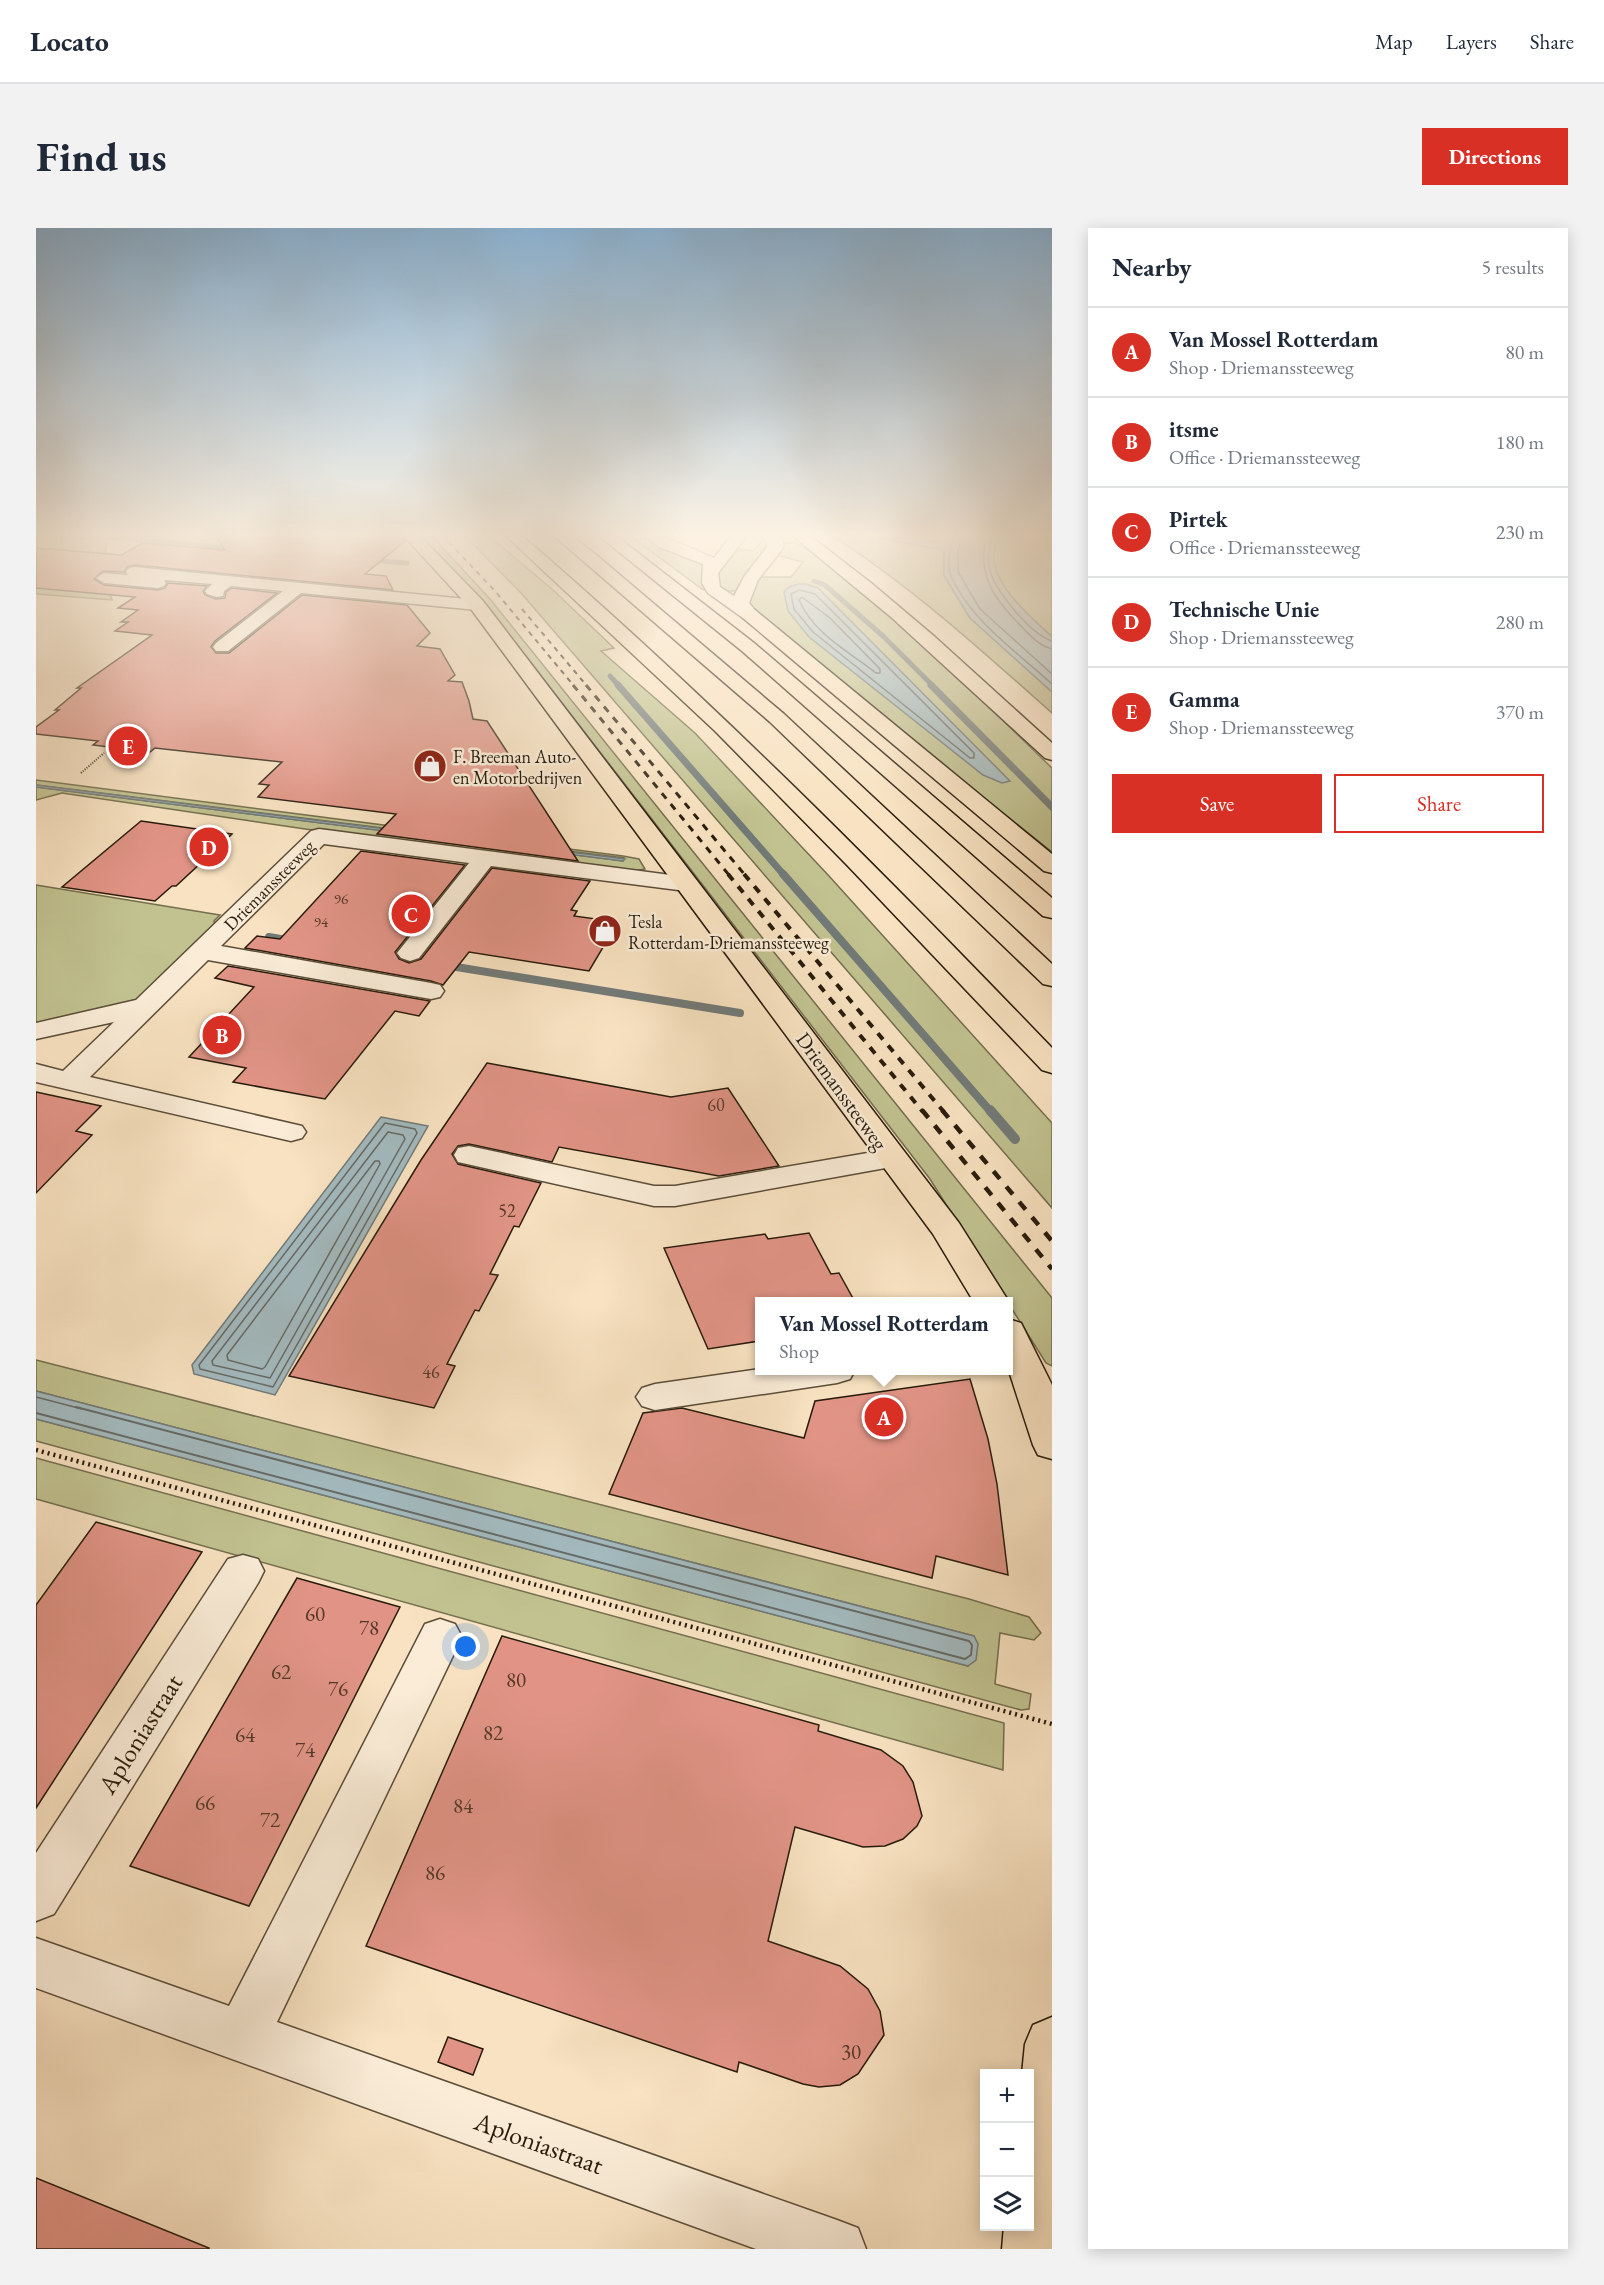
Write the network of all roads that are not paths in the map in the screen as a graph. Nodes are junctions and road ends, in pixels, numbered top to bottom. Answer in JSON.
{"nodes":[{"id":1,"x":244,"y":629,"type":"edge"},
{"id":2,"x":495,"y":629,"type":"edge"},
{"id":3,"x":620,"y":629,"type":"edge"},
{"id":4,"x":673,"y":629,"type":"edge"},
{"id":5,"x":727,"y":629,"type":"edge"},
{"id":6,"x":766,"y":629,"type":"edge"},
{"id":7,"x":918,"y":629,"type":"edge"},
{"id":8,"x":222,"y":647,"type":"dead end"},
{"id":9,"x":1052,"y":754,"type":"edge"},
{"id":10,"x":485,"y":858,"type":"junction"},
{"id":11,"x":1052,"y":866,"type":"edge"},
{"id":12,"x":686,"y":885,"type":"junction"},
{"id":13,"x":1052,"y":911,"type":"edge"},
{"id":14,"x":202,"y":951,"type":"junction"},
{"id":15,"x":410,"y":953,"type":"dead end"},
{"id":16,"x":1052,"y":978,"type":"edge"},
{"id":17,"x":431,"y":991,"type":"dead end"},
{"id":18,"x":147,"y":1006,"type":"junction"},
{"id":19,"x":36,"y":1031,"type":"edge"},
{"id":20,"x":1052,"y":1064,"type":"edge"},
{"id":21,"x":36,"y":1073,"type":"edge"},
{"id":22,"x":70,"y":1080,"type":"junction"},
{"id":23,"x":291,"y":1132,"type":"dead end"},
{"id":24,"x":469,"y":1155,"type":"dead end"},
{"id":25,"x":891,"y":1158,"type":"junction"},
{"id":26,"x":989,"y":1297,"type":"edge"},
{"id":27,"x":1013,"y":1344,"type":"edge"},
{"id":28,"x":809,"y":1375,"type":"edge"},
{"id":29,"x":656,"y":1397,"type":"dead end"},
{"id":30,"x":1052,"y":1445,"type":"edge"},
{"id":31,"x":243,"y":1571,"type":"dead end"},
{"id":32,"x":440,"y":1637,"type":"dead end"},
{"id":33,"x":36,"y":1897,"type":"edge"},
{"id":34,"x":36,"y":1963,"type":"edge"},
{"id":35,"x":242,"y":2037,"type":"junction"},
{"id":36,"x":1052,"y":2044,"type":"edge"},
{"id":37,"x":837,"y":2249,"type":"edge"},
{"id":38,"x":1031,"y":2249,"type":"edge"}],
"edges":[{"from":1,"to":8,"type":"street"},
{"from":2,"to":12,"type":"main road","name":"Driemanssteeweg"},
{"from":3,"to":20,"type":"main road"},
{"from":4,"to":16,"type":"main road"},
{"from":5,"to":13,"type":"main road"},
{"from":6,"to":11,"type":"main road"},
{"from":7,"to":9,"type":"main road"},
{"from":10,"to":12,"type":"street","name":"Driemanssteeweg"},
{"from":10,"to":14,"type":"street","name":"Driemanssteeweg"},
{"from":10,"to":15,"type":"street"},
{"from":12,"to":25,"type":"main road","name":"Driemanssteeweg"},
{"from":14,"to":17,"type":"street","name":"Driemanssteeweg"},
{"from":14,"to":18,"type":"street","name":"Driemanssteeweg"},
{"from":18,"to":19,"type":"street"},
{"from":18,"to":22,"type":"street","name":"Driemanssteeweg"},
{"from":21,"to":22,"type":"street"},
{"from":22,"to":23,"type":"street"},
{"from":24,"to":25,"type":"street"},
{"from":25,"to":26,"type":"main road","name":"Driemanssteeweg"},
{"from":27,"to":30,"type":"main road"},
{"from":28,"to":29,"type":"street"},
{"from":31,"to":33,"type":"street","name":"Aploniastraat"},
{"from":32,"to":35,"type":"street"},
{"from":34,"to":35,"type":"street","name":"Aploniastraat"},
{"from":35,"to":37,"type":"street","name":"Aploniastraat"},
{"from":36,"to":38,"type":"main road"}]}
